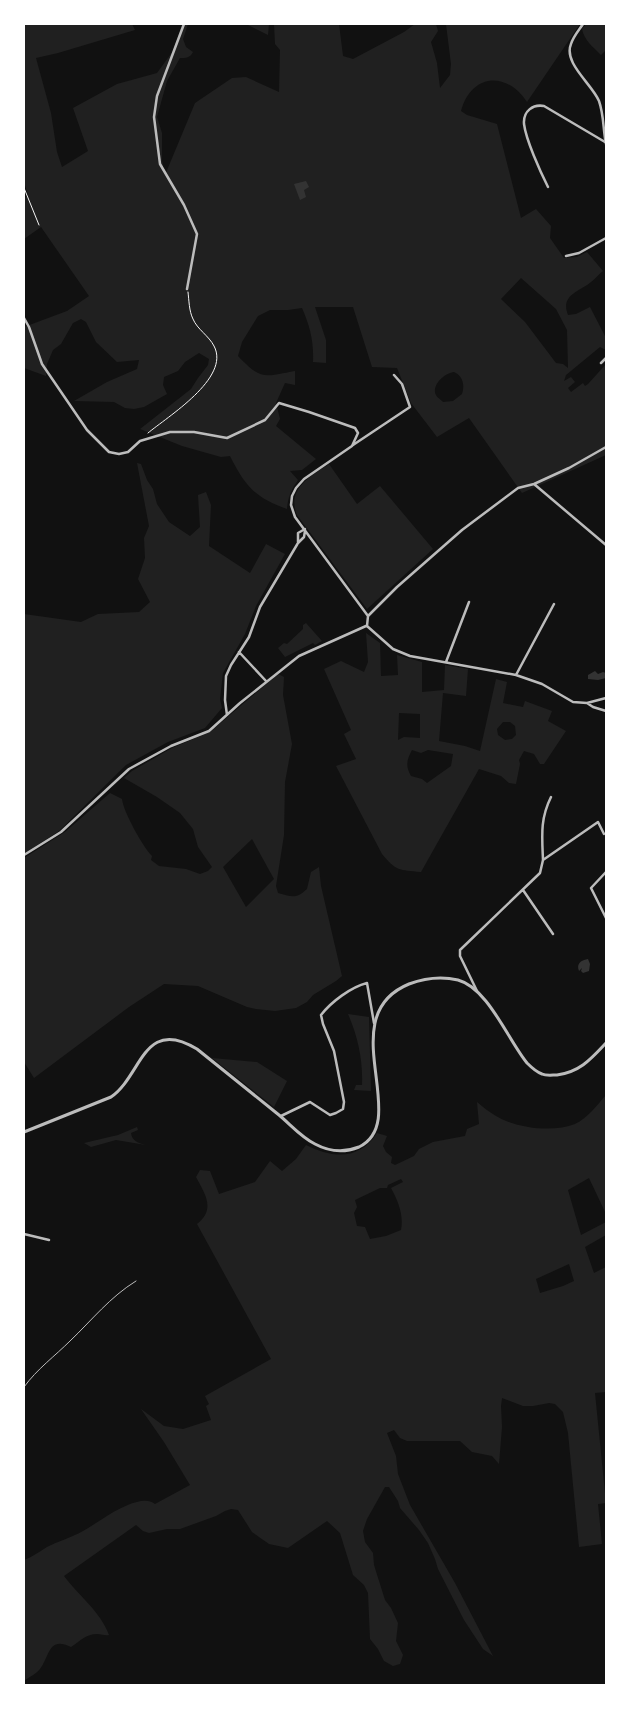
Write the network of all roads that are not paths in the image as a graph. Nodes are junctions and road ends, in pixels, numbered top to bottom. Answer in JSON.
{"nodes":[{"id":1,"x":184,"y":24,"type":"edge"},
{"id":2,"x":583,"y":24,"type":"edge"},
{"id":3,"x":606,"y":143,"type":"edge"},
{"id":4,"x":548,"y":187,"type":"dead end"},
{"id":5,"x":606,"y":238,"type":"edge"},
{"id":6,"x":566,"y":256,"type":"dead end"},
{"id":7,"x":187,"y":289,"type":"road end"},
{"id":8,"x":24,"y":318,"type":"edge"},
{"id":9,"x":606,"y":358,"type":"edge"},
{"id":10,"x":601,"y":363,"type":"dead end"},
{"id":11,"x":394,"y":375,"type":"dead end"},
{"id":12,"x":352,"y":446,"type":"junction"},
{"id":13,"x":606,"y":446,"type":"edge"},
{"id":14,"x":534,"y":484,"type":"junction"},
{"id":15,"x":305,"y":529,"type":"junction"},
{"id":16,"x":298,"y":543,"type":"junction"},
{"id":17,"x":606,"y":546,"type":"edge"},
{"id":18,"x":469,"y":602,"type":"dead end"},
{"id":19,"x":554,"y":604,"type":"dead end"},
{"id":20,"x":368,"y":616,"type":"junction"},
{"id":21,"x":367,"y":626,"type":"junction"},
{"id":22,"x":239,"y":652,"type":"junction"},
{"id":23,"x":446,"y":662,"type":"junction"},
{"id":24,"x":516,"y":675,"type":"junction"},
{"id":25,"x":266,"y":682,"type":"junction"},
{"id":26,"x":606,"y":698,"type":"edge"},
{"id":27,"x":587,"y":703,"type":"junction"},
{"id":28,"x":606,"y":710,"type":"edge"},
{"id":29,"x":227,"y":715,"type":"junction"},
{"id":30,"x":551,"y":797,"type":"dead end"},
{"id":31,"x":604,"y":834,"type":"dead end"},
{"id":32,"x":24,"y":855,"type":"edge"},
{"id":33,"x":543,"y":860,"type":"junction"},
{"id":34,"x":606,"y":872,"type":"edge"},
{"id":35,"x":523,"y":890,"type":"junction"},
{"id":36,"x":606,"y":918,"type":"edge"},
{"id":37,"x":552,"y":934,"type":"dead end"},
{"id":38,"x":478,"y":992,"type":"junction"},
{"id":39,"x":374,"y":1023,"type":"junction"},
{"id":40,"x":606,"y":1043,"type":"edge"},
{"id":41,"x":281,"y":1116,"type":"junction"},
{"id":42,"x":24,"y":1132,"type":"edge"},
{"id":43,"x":24,"y":1234,"type":"edge"},
{"id":44,"x":49,"y":1240,"type":"dead end"},
{"id":45,"x":136,"y":1281,"type":"dead end"},
{"id":46,"x":24,"y":1386,"type":"edge"}],
"edges":[{"from":1,"to":7,"type":"street"},
{"from":2,"to":3,"type":"street"},
{"from":3,"to":4,"type":"street"},
{"from":5,"to":6,"type":"street"},
{"from":8,"to":12,"type":"street"},
{"from":9,"to":10,"type":"street"},
{"from":11,"to":12,"type":"street"},
{"from":12,"to":15,"type":"street"},
{"from":13,"to":14,"type":"street"},
{"from":14,"to":17,"type":"street"},
{"from":14,"to":20,"type":"street"},
{"from":15,"to":16,"type":"street"},
{"from":15,"to":16,"type":"street"},
{"from":15,"to":20,"type":"street"},
{"from":16,"to":22,"type":"street"},
{"from":18,"to":23,"type":"street"},
{"from":19,"to":24,"type":"street"},
{"from":20,"to":21,"type":"street"},
{"from":21,"to":23,"type":"street"},
{"from":21,"to":25,"type":"street"},
{"from":22,"to":25,"type":"street"},
{"from":22,"to":29,"type":"street"},
{"from":23,"to":24,"type":"street"},
{"from":24,"to":27,"type":"street"},
{"from":25,"to":29,"type":"street"},
{"from":26,"to":27,"type":"street"},
{"from":27,"to":28,"type":"street"},
{"from":29,"to":32,"type":"street"},
{"from":30,"to":33,"type":"street"},
{"from":31,"to":33,"type":"street"},
{"from":33,"to":35,"type":"street"},
{"from":34,"to":36,"type":"street"},
{"from":35,"to":37,"type":"street"},
{"from":35,"to":38,"type":"street"},
{"from":38,"to":39,"type":"street"},
{"from":38,"to":40,"type":"street"},
{"from":39,"to":41,"type":"street"},
{"from":39,"to":41,"type":"street"},
{"from":41,"to":42,"type":"street"},
{"from":43,"to":44,"type":"street"},
{"from":45,"to":46,"type":"lane"}]}
